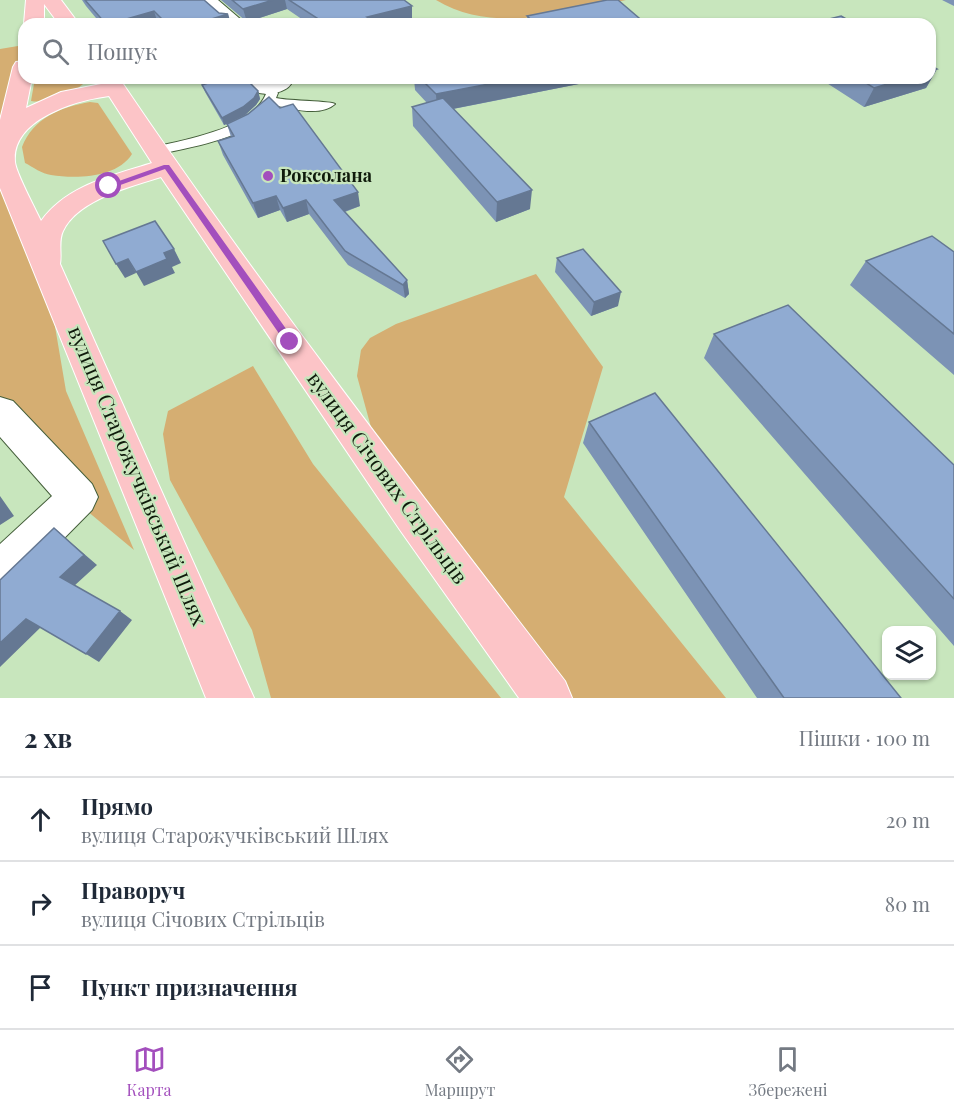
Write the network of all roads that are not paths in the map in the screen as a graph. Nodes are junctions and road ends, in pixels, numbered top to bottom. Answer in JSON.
{"nodes":[{"id":1,"x":35,"y":0,"type":"edge"},
{"id":2,"x":51,"y":0,"type":"edge"},
{"id":3,"x":206,"y":0,"type":"edge"},
{"id":4,"x":34,"y":18,"type":"edge"},
{"id":5,"x":64,"y":18,"type":"edge"},
{"id":6,"x":228,"y":18,"type":"edge"},
{"id":7,"x":19,"y":84,"type":"edge"},
{"id":8,"x":112,"y":84,"type":"edge"},
{"id":9,"x":257,"y":84,"type":"edge"},
{"id":10,"x":272,"y":89,"type":"edge"},
{"id":11,"x":329,"y":104,"type":"dead end"},
{"id":12,"x":3,"y":139,"type":"edge"},
{"id":13,"x":161,"y":158,"type":"junction"},
{"id":14,"x":46,"y":262,"type":"junction"},
{"id":15,"x":0,"y":412,"type":"edge"},
{"id":16,"x":0,"y":573,"type":"edge"},
{"id":17,"x":226,"y":696,"type":"edge"},
{"id":18,"x":548,"y":698,"type":"edge"}],
"edges":[{"from":1,"to":4,"type":"main road"},
{"from":2,"to":5,"type":"main road"},
{"from":3,"to":6,"type":"street"},
{"from":7,"to":12,"type":"main road","name":"вулиця Старожучківський Шлях"},
{"from":8,"to":12,"type":"main road"},
{"from":8,"to":13,"type":"main road","name":"вулиця Січових Стрільців"},
{"from":9,"to":10,"type":"lane"},
{"from":10,"to":11,"type":"lane"},
{"from":10,"to":13,"type":"lane"},
{"from":12,"to":14,"type":"main road","name":"вулиця Старожучківський Шлях"},
{"from":13,"to":14,"type":"main road","name":"вулиця Старожучківський Шлях"},
{"from":13,"to":18,"type":"main road","name":"вулиця Січових Стрільців"},
{"from":14,"to":17,"type":"main road","name":"вулиця Старожучківський Шлях"},
{"from":15,"to":16,"type":"street"}]}
